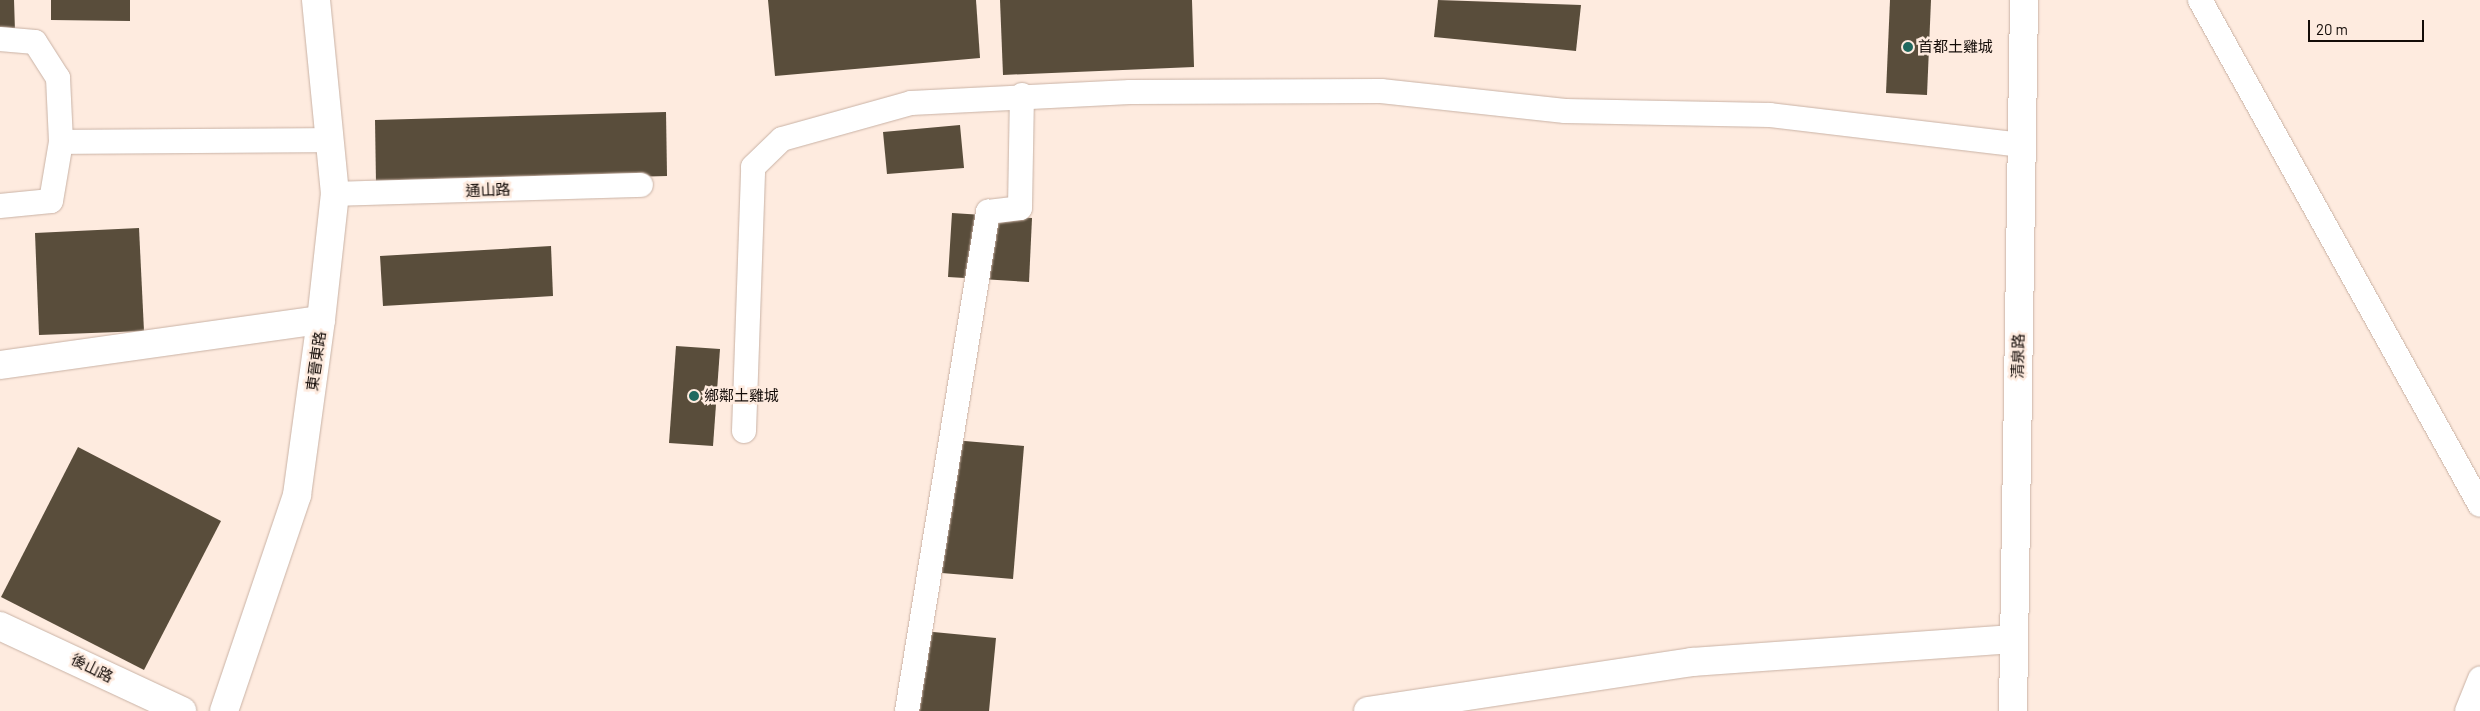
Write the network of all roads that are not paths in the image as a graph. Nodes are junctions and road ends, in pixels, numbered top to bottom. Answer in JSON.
{"nodes":[{"id":1,"x":316,"y":0,"type":"edge"},
{"id":2,"x":2024,"y":0,"type":"edge"},
{"id":3,"x":2200,"y":0,"type":"edge"},
{"id":4,"x":0,"y":40,"type":"edge"},
{"id":5,"x":1022,"y":95,"type":"junction"},
{"id":6,"x":331,"y":140,"type":"junction"},
{"id":7,"x":61,"y":142,"type":"junction"},
{"id":8,"x":2022,"y":145,"type":"junction"},
{"id":9,"x":641,"y":185,"type":"dead end"},
{"id":10,"x":335,"y":194,"type":"junction"},
{"id":11,"x":0,"y":206,"type":"edge"},
{"id":12,"x":321,"y":320,"type":"junction"},
{"id":13,"x":0,"y":365,"type":"edge"},
{"id":14,"x":744,"y":431,"type":"dead end"},
{"id":15,"x":2480,"y":505,"type":"edge"},
{"id":16,"x":0,"y":626,"type":"edge"},
{"id":17,"x":2013,"y":638,"type":"junction"},
{"id":18,"x":2480,"y":679,"type":"edge"},
{"id":19,"x":182,"y":711,"type":"edge"},
{"id":20,"x":224,"y":711,"type":"edge"},
{"id":21,"x":907,"y":711,"type":"edge"},
{"id":22,"x":1368,"y":711,"type":"edge"},
{"id":23,"x":2012,"y":711,"type":"edge"},
{"id":24,"x":2467,"y":711,"type":"edge"}],
"edges":[{"from":1,"to":6,"type":"street","name":"東晉東路"},
{"from":2,"to":8,"type":"street","name":"清泉路"},
{"from":3,"to":15,"type":"lane"},
{"from":4,"to":7,"type":"lane"},
{"from":5,"to":8,"type":"lane"},
{"from":5,"to":14,"type":"lane"},
{"from":5,"to":21,"type":"lane"},
{"from":6,"to":7,"type":"lane"},
{"from":6,"to":10,"type":"street","name":"東晉東路"},
{"from":7,"to":11,"type":"lane"},
{"from":8,"to":17,"type":"street","name":"清泉路"},
{"from":9,"to":10,"type":"lane","name":"通山路"},
{"from":10,"to":12,"type":"street","name":"東晉東路"},
{"from":12,"to":13,"type":"street"},
{"from":12,"to":20,"type":"street","name":"東晉東路"},
{"from":16,"to":19,"type":"street","name":"後山路"},
{"from":17,"to":22,"type":"street"},
{"from":17,"to":23,"type":"street","name":"清泉路"},
{"from":18,"to":24,"type":"lane"}]}
